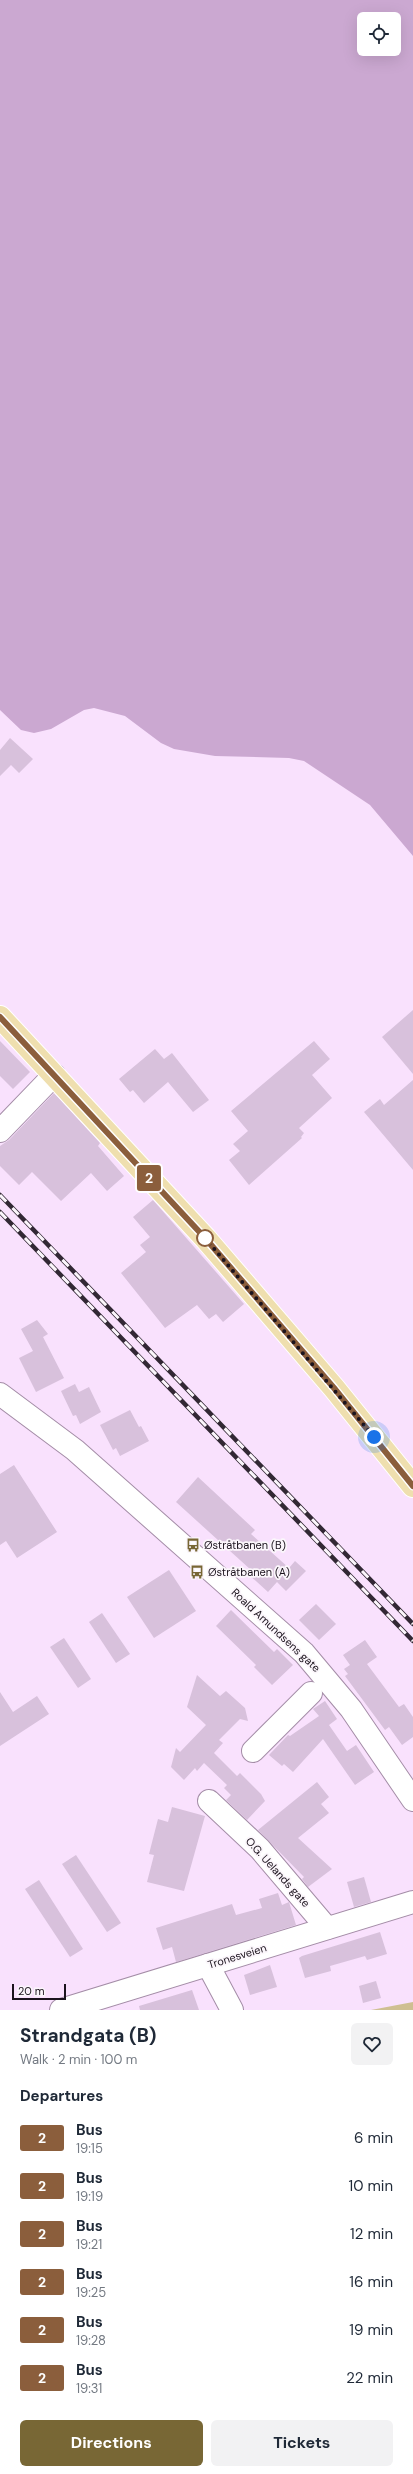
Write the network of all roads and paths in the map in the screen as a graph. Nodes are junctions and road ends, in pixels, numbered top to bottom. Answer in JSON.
{"nodes":[{"id":1,"x":0,"y":1017,"type":"edge"},
{"id":2,"x":54,"y":1075,"type":"junction"},
{"id":3,"x":0,"y":1131,"type":"edge"},
{"id":4,"x":0,"y":1394,"type":"edge"},
{"id":5,"x":413,"y":1486,"type":"edge"},
{"id":6,"x":311,"y":1693,"type":"dead end"},
{"id":7,"x":253,"y":1751,"type":"dead end"},
{"id":8,"x":413,"y":1800,"type":"edge"},
{"id":9,"x":209,"y":1801,"type":"dead end"},
{"id":10,"x":413,"y":1902,"type":"edge"},
{"id":11,"x":327,"y":1928,"type":"junction"},
{"id":12,"x":208,"y":1965,"type":"junction"},
{"id":13,"x":61,"y":2010,"type":"edge"},
{"id":14,"x":232,"y":2010,"type":"edge"}],
"edges":[{"from":1,"to":2,"type":"main road"},
{"from":2,"to":3,"type":"street"},
{"from":2,"to":5,"type":"main road"},
{"from":4,"to":8,"type":"street","name":"Roald Amundsens gate"},
{"from":6,"to":7,"type":"street"},
{"from":9,"to":11,"type":"street","name":"O.G. Uelands gate"},
{"from":10,"to":11,"type":"street","name":"Tronesveien"},
{"from":11,"to":12,"type":"street","name":"Tronesveien"},
{"from":12,"to":13,"type":"street","name":"Tronesveien"},
{"from":12,"to":14,"type":"street"}]}
